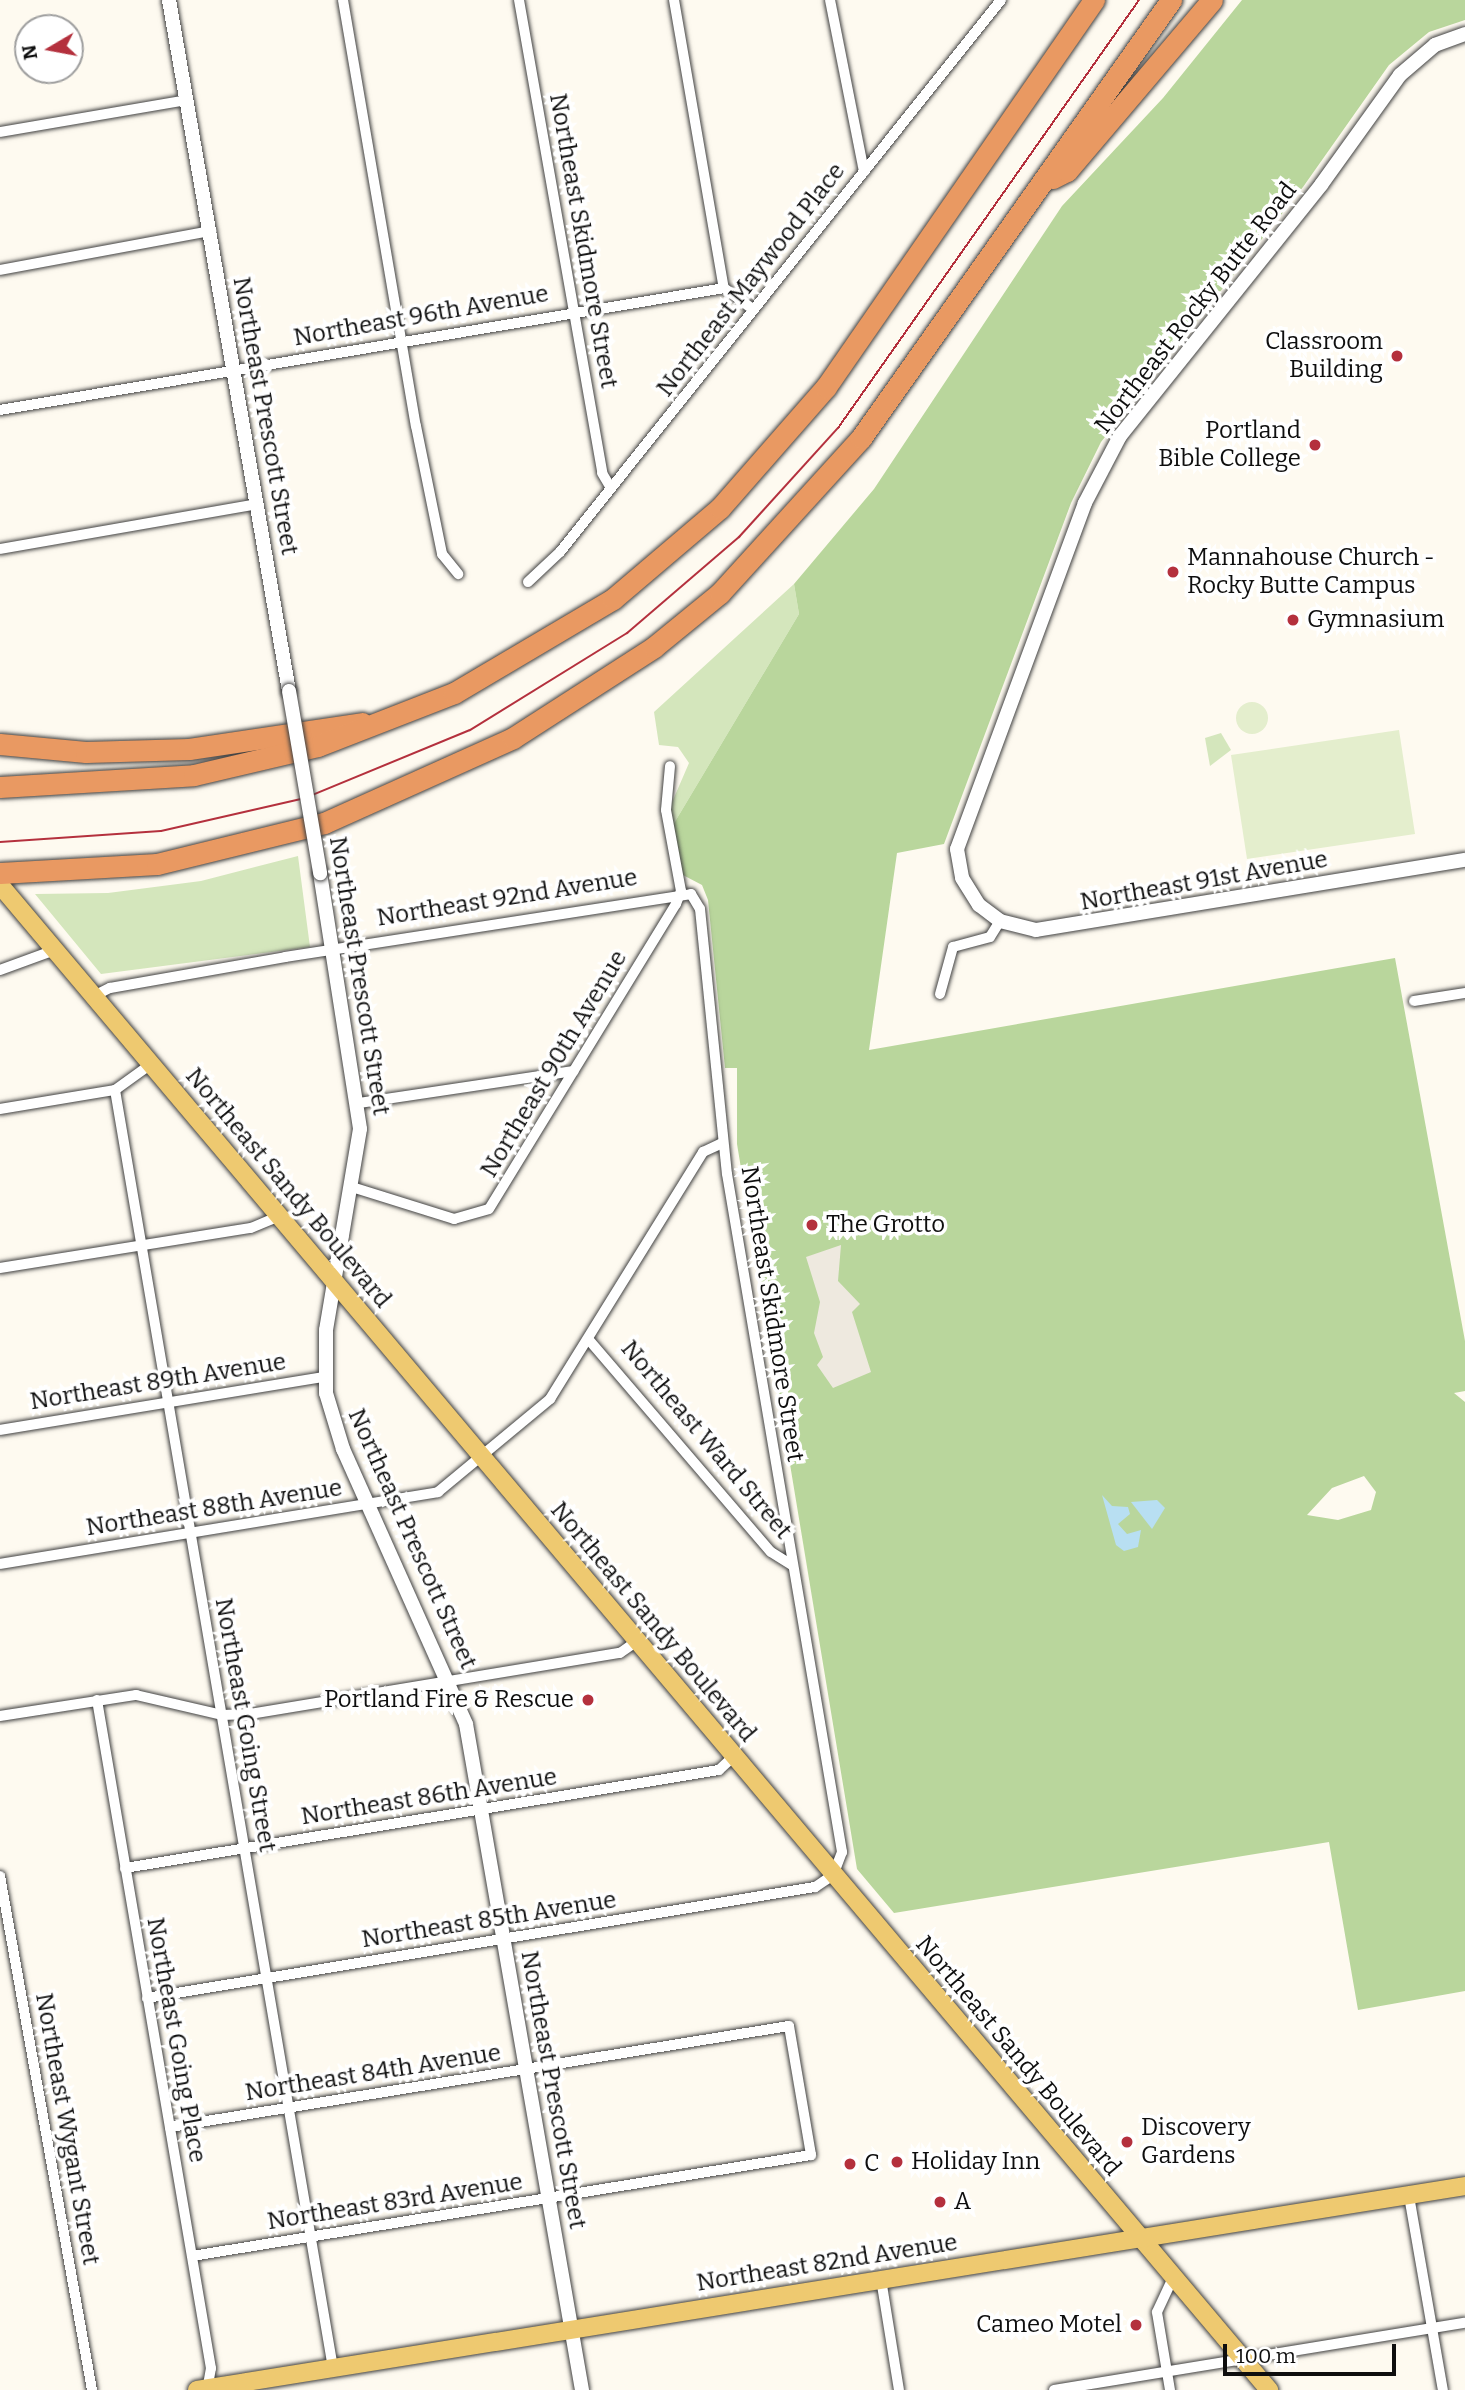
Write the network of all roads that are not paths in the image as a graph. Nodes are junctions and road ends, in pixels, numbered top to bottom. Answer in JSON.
{"nodes":[{"id":1,"x":169,"y":0,"type":"edge"},
{"id":2,"x":343,"y":0,"type":"edge"},
{"id":3,"x":519,"y":0,"type":"edge"},
{"id":4,"x":674,"y":0,"type":"edge"},
{"id":5,"x":830,"y":0,"type":"edge"},
{"id":6,"x":1001,"y":0,"type":"edge"},
{"id":7,"x":1094,"y":0,"type":"edge"},
{"id":8,"x":1171,"y":0,"type":"edge"},
{"id":9,"x":1212,"y":0,"type":"edge"},
{"id":10,"x":1465,"y":34,"type":"edge"},
{"id":11,"x":187,"y":100,"type":"junction"},
{"id":12,"x":0,"y":132,"type":"edge"},
{"id":13,"x":864,"y":172,"type":"junction"},
{"id":14,"x":1043,"y":183,"type":"junction"},
{"id":15,"x":211,"y":231,"type":"junction"},
{"id":16,"x":0,"y":270,"type":"edge"},
{"id":17,"x":724,"y":288,"type":"junction"},
{"id":18,"x":752,"y":308,"type":"junction"},
{"id":19,"x":574,"y":312,"type":"junction"},
{"id":20,"x":402,"y":341,"type":"junction"},
{"id":21,"x":234,"y":369,"type":"junction"},
{"id":22,"x":0,"y":410,"type":"edge"},
{"id":23,"x":611,"y":488,"type":"junction"},
{"id":24,"x":257,"y":504,"type":"junction"},
{"id":25,"x":0,"y":549,"type":"edge"},
{"id":26,"x":458,"y":573,"type":"dead end"},
{"id":27,"x":528,"y":582,"type":"dead end"},
{"id":28,"x":378,"y":726,"type":"junction"},
{"id":29,"x":0,"y":744,"type":"edge"},
{"id":30,"x":670,"y":766,"type":"dead end"},
{"id":31,"x":0,"y":787,"type":"edge"},
{"id":32,"x":1465,"y":860,"type":"edge"},
{"id":33,"x":0,"y":873,"type":"edge"},
{"id":34,"x":0,"y":885,"type":"edge"},
{"id":35,"x":681,"y":891,"type":"junction"},
{"id":36,"x":1000,"y":921,"type":"junction"},
{"id":37,"x":333,"y":948,"type":"junction"},
{"id":38,"x":55,"y":950,"type":"junction"},
{"id":39,"x":0,"y":970,"type":"edge"},
{"id":40,"x":940,"y":993,"type":"dead end"},
{"id":41,"x":1465,"y":993,"type":"edge"},
{"id":42,"x":94,"y":996,"type":"junction"},
{"id":43,"x":1414,"y":1001,"type":"dead end"},
{"id":44,"x":151,"y":1064,"type":"junction"},
{"id":45,"x":574,"y":1071,"type":"junction"},
{"id":46,"x":115,"y":1090,"type":"junction"},
{"id":47,"x":359,"y":1103,"type":"junction"},
{"id":48,"x":0,"y":1109,"type":"edge"},
{"id":49,"x":722,"y":1143,"type":"junction"},
{"id":50,"x":355,"y":1188,"type":"junction"},
{"id":51,"x":279,"y":1216,"type":"junction"},
{"id":52,"x":142,"y":1246,"type":"junction"},
{"id":53,"x":0,"y":1268,"type":"edge"},
{"id":54,"x":335,"y":1282,"type":"junction"},
{"id":55,"x":589,"y":1340,"type":"junction"},
{"id":56,"x":324,"y":1377,"type":"junction"},
{"id":57,"x":168,"y":1403,"type":"junction"},
{"id":58,"x":0,"y":1430,"type":"edge"},
{"id":59,"x":483,"y":1458,"type":"junction"},
{"id":60,"x":369,"y":1505,"type":"junction"},
{"id":61,"x":190,"y":1531,"type":"junction"},
{"id":62,"x":0,"y":1564,"type":"edge"},
{"id":63,"x":793,"y":1566,"type":"junction"},
{"id":64,"x":637,"y":1642,"type":"junction"},
{"id":65,"x":451,"y":1681,"type":"junction"},
{"id":66,"x":97,"y":1700,"type":"junction"},
{"id":67,"x":222,"y":1715,"type":"junction"},
{"id":68,"x":0,"y":1716,"type":"edge"},
{"id":69,"x":734,"y":1756,"type":"junction"},
{"id":70,"x":482,"y":1809,"type":"junction"},
{"id":71,"x":245,"y":1849,"type":"junction"},
{"id":72,"x":125,"y":1868,"type":"junction"},
{"id":73,"x":833,"y":1875,"type":"junction"},
{"id":74,"x":0,"y":1876,"type":"edge"},
{"id":75,"x":504,"y":1938,"type":"junction"},
{"id":76,"x":268,"y":1978,"type":"junction"},
{"id":77,"x":147,"y":1998,"type":"junction"},
{"id":78,"x":527,"y":2069,"type":"junction"},
{"id":79,"x":290,"y":2108,"type":"junction"},
{"id":80,"x":170,"y":2127,"type":"junction"},
{"id":81,"x":811,"y":2155,"type":"joint"},
{"id":82,"x":1465,"y":2186,"type":"edge"},
{"id":83,"x":1409,"y":2196,"type":"junction"},
{"id":84,"x":549,"y":2199,"type":"junction"},
{"id":85,"x":311,"y":2236,"type":"junction"},
{"id":86,"x":1139,"y":2238,"type":"junction"},
{"id":87,"x":192,"y":2256,"type":"junction"},
{"id":88,"x":1173,"y":2278,"type":"junction"},
{"id":89,"x":881,"y":2280,"type":"junction"},
{"id":90,"x":1465,"y":2323,"type":"edge"},
{"id":91,"x":571,"y":2329,"type":"junction"},
{"id":92,"x":1433,"y":2329,"type":"junction"},
{"id":93,"x":1242,"y":2360,"type":"junction"},
{"id":94,"x":333,"y":2368,"type":"junction"},
{"id":95,"x":1166,"y":2372,"type":"junction"},
{"id":96,"x":204,"y":2389,"type":"edge"},
{"id":97,"x":92,"y":2390,"type":"edge"},
{"id":98,"x":582,"y":2390,"type":"edge"},
{"id":99,"x":899,"y":2390,"type":"edge"},
{"id":100,"x":1054,"y":2390,"type":"edge"},
{"id":101,"x":1170,"y":2390,"type":"edge"},
{"id":102,"x":1269,"y":2390,"type":"edge"},
{"id":103,"x":1443,"y":2390,"type":"edge"}],
"edges":[{"from":1,"to":11,"type":"street","name":"Northeast Prescott Street"},
{"from":2,"to":20,"type":"street"},
{"from":3,"to":19,"type":"street","name":"Northeast Skidmore Street"},
{"from":4,"to":17,"type":"street"},
{"from":5,"to":13,"type":"street"},
{"from":6,"to":13,"type":"street","name":"Northeast Maywood Place"},
{"from":7,"to":28,"type":"highway"},
{"from":8,"to":14,"type":"highway"},
{"from":9,"to":14,"type":"highway"},
{"from":10,"to":36,"type":"street","name":"Northeast Rocky Butte Road"},
{"from":11,"to":12,"type":"street"},
{"from":11,"to":15,"type":"street","name":"Northeast Prescott Street"},
{"from":13,"to":18,"type":"street","name":"Northeast Maywood Place"},
{"from":14,"to":33,"type":"highway"},
{"from":15,"to":16,"type":"street"},
{"from":15,"to":21,"type":"street","name":"Northeast Prescott Street"},
{"from":17,"to":18,"type":"street"},
{"from":17,"to":19,"type":"street","name":"Northeast 96th Avenue"},
{"from":18,"to":23,"type":"street","name":"Northeast Maywood Place"},
{"from":19,"to":20,"type":"street","name":"Northeast 96th Avenue"},
{"from":19,"to":23,"type":"street","name":"Northeast Skidmore Street"},
{"from":20,"to":21,"type":"street","name":"Northeast 96th Avenue"},
{"from":20,"to":26,"type":"street"},
{"from":21,"to":22,"type":"street","name":"Northeast 96th Avenue"},
{"from":21,"to":24,"type":"street","name":"Northeast Prescott Street"},
{"from":23,"to":27,"type":"street","name":"Northeast Maywood Place"},
{"from":24,"to":25,"type":"street"},
{"from":24,"to":37,"type":"street","name":"Northeast Prescott Street","bridge":true},
{"from":28,"to":29,"type":"highway"},
{"from":28,"to":31,"type":"highway"},
{"from":30,"to":35,"type":"street","name":"Northeast Skidmore Street"},
{"from":32,"to":36,"type":"street","name":"Northeast 91st Avenue"},
{"from":34,"to":38,"type":"main road","name":"Northeast Sandy Boulevard"},
{"from":35,"to":37,"type":"street","name":"Northeast 92nd Avenue"},
{"from":35,"to":45,"type":"street","name":"Northeast 90th Avenue"},
{"from":35,"to":49,"type":"street","name":"Northeast Skidmore Street"},
{"from":36,"to":40,"type":"street"},
{"from":37,"to":42,"type":"street","name":"Northeast 92nd Avenue"},
{"from":37,"to":47,"type":"street","name":"Northeast Prescott Street"},
{"from":38,"to":39,"type":"street"},
{"from":38,"to":42,"type":"main road","name":"Northeast Sandy Boulevard"},
{"from":41,"to":43,"type":"street"},
{"from":42,"to":44,"type":"main road","name":"Northeast Sandy Boulevard"},
{"from":44,"to":46,"type":"street"},
{"from":44,"to":51,"type":"main road","name":"Northeast Sandy Boulevard"},
{"from":45,"to":47,"type":"street"},
{"from":45,"to":50,"type":"street","name":"Northeast 90th Avenue"},
{"from":46,"to":48,"type":"street"},
{"from":46,"to":52,"type":"street","name":"Northeast Going Street"},
{"from":47,"to":50,"type":"street","name":"Northeast Prescott Street"},
{"from":49,"to":55,"type":"street","name":"Northeast 88th Avenue"},
{"from":49,"to":63,"type":"street","name":"Northeast Skidmore Street"},
{"from":50,"to":54,"type":"street","name":"Northeast Prescott Street"},
{"from":51,"to":52,"type":"street"},
{"from":51,"to":54,"type":"main road","name":"Northeast Sandy Boulevard"},
{"from":52,"to":53,"type":"street"},
{"from":52,"to":57,"type":"street","name":"Northeast Going Street"},
{"from":54,"to":56,"type":"street","name":"Northeast Prescott Street"},
{"from":54,"to":59,"type":"main road","name":"Northeast Sandy Boulevard"},
{"from":55,"to":59,"type":"street","name":"Northeast 88th Avenue"},
{"from":55,"to":63,"type":"street","name":"Northeast Ward Street"},
{"from":56,"to":57,"type":"street","name":"Northeast 89th Avenue"},
{"from":56,"to":60,"type":"street","name":"Northeast Prescott Street"},
{"from":57,"to":58,"type":"street","name":"Northeast 89th Avenue"},
{"from":57,"to":61,"type":"street","name":"Northeast Going Street"},
{"from":59,"to":60,"type":"street","name":"Northeast 88th Avenue"},
{"from":59,"to":64,"type":"main road","name":"Northeast Sandy Boulevard"},
{"from":60,"to":61,"type":"street","name":"Northeast 88th Avenue"},
{"from":60,"to":65,"type":"street","name":"Northeast Prescott Street"},
{"from":61,"to":62,"type":"street","name":"Northeast 88th Avenue"},
{"from":61,"to":67,"type":"street","name":"Northeast Going Street"},
{"from":63,"to":73,"type":"street","name":"Northeast Skidmore Street"},
{"from":64,"to":65,"type":"street"},
{"from":64,"to":69,"type":"main road","name":"Northeast Sandy Boulevard"},
{"from":65,"to":67,"type":"street"},
{"from":65,"to":70,"type":"street","name":"Northeast Prescott Street"},
{"from":66,"to":67,"type":"street"},
{"from":66,"to":68,"type":"street"},
{"from":66,"to":72,"type":"street","name":"Northeast Going Place"},
{"from":67,"to":71,"type":"street","name":"Northeast Going Street"},
{"from":69,"to":70,"type":"street","name":"Northeast 86th Avenue"},
{"from":69,"to":73,"type":"main road","name":"Northeast Sandy Boulevard"},
{"from":70,"to":71,"type":"street","name":"Northeast 86th Avenue"},
{"from":70,"to":75,"type":"street","name":"Northeast Prescott Street"},
{"from":71,"to":72,"type":"street","name":"Northeast 86th Avenue"},
{"from":71,"to":76,"type":"street","name":"Northeast Going Street"},
{"from":72,"to":77,"type":"street","name":"Northeast Going Place"},
{"from":73,"to":75,"type":"street","name":"Northeast 85th Avenue"},
{"from":73,"to":86,"type":"main road","name":"Northeast Sandy Boulevard"},
{"from":74,"to":97,"type":"street","name":"Northeast Wygant Street"},
{"from":75,"to":76,"type":"street","name":"Northeast 85th Avenue"},
{"from":75,"to":78,"type":"street","name":"Northeast Prescott Street"},
{"from":76,"to":77,"type":"street","name":"Northeast 85th Avenue"},
{"from":76,"to":79,"type":"street","name":"Northeast Going Street"},
{"from":77,"to":80,"type":"street","name":"Northeast Going Place"},
{"from":78,"to":79,"type":"street","name":"Northeast 84th Avenue"},
{"from":78,"to":81,"type":"street","name":"Northeast 84th Avenue"},
{"from":78,"to":84,"type":"street","name":"Northeast Prescott Street"},
{"from":79,"to":80,"type":"street","name":"Northeast 84th Avenue"},
{"from":79,"to":85,"type":"street","name":"Northeast Going Street"},
{"from":80,"to":87,"type":"street","name":"Northeast Going Place"},
{"from":81,"to":84,"type":"street","name":"Northeast 83rd Avenue"},
{"from":82,"to":83,"type":"main road","name":"Northeast 82nd Avenue"},
{"from":83,"to":86,"type":"main road","name":"Northeast 82nd Avenue"},
{"from":83,"to":92,"type":"street"},
{"from":84,"to":85,"type":"street","name":"Northeast 83rd Avenue"},
{"from":84,"to":91,"type":"street","name":"Northeast Prescott Street"},
{"from":85,"to":87,"type":"street","name":"Northeast 83rd Avenue"},
{"from":85,"to":94,"type":"street","name":"Northeast Going Street"},
{"from":86,"to":88,"type":"main road","name":"Northeast Sandy Boulevard"},
{"from":86,"to":89,"type":"main road","name":"Northeast 82nd Avenue"},
{"from":87,"to":96,"type":"street","name":"Northeast Going Place"},
{"from":88,"to":93,"type":"main road","name":"Northeast Sandy Boulevard"},
{"from":88,"to":95,"type":"street"},
{"from":89,"to":91,"type":"main road","name":"Northeast 82nd Avenue"},
{"from":89,"to":99,"type":"street"},
{"from":90,"to":92,"type":"street"},
{"from":91,"to":94,"type":"main road","name":"Northeast 82nd Avenue"},
{"from":91,"to":98,"type":"street","name":"Northeast Prescott Street"},
{"from":92,"to":93,"type":"street"},
{"from":92,"to":103,"type":"street"},
{"from":93,"to":95,"type":"street"},
{"from":93,"to":102,"type":"main road","name":"Northeast Sandy Boulevard"},
{"from":94,"to":96,"type":"main road","name":"Northeast 82nd Avenue"},
{"from":95,"to":100,"type":"street"},
{"from":95,"to":101,"type":"street"}]}
